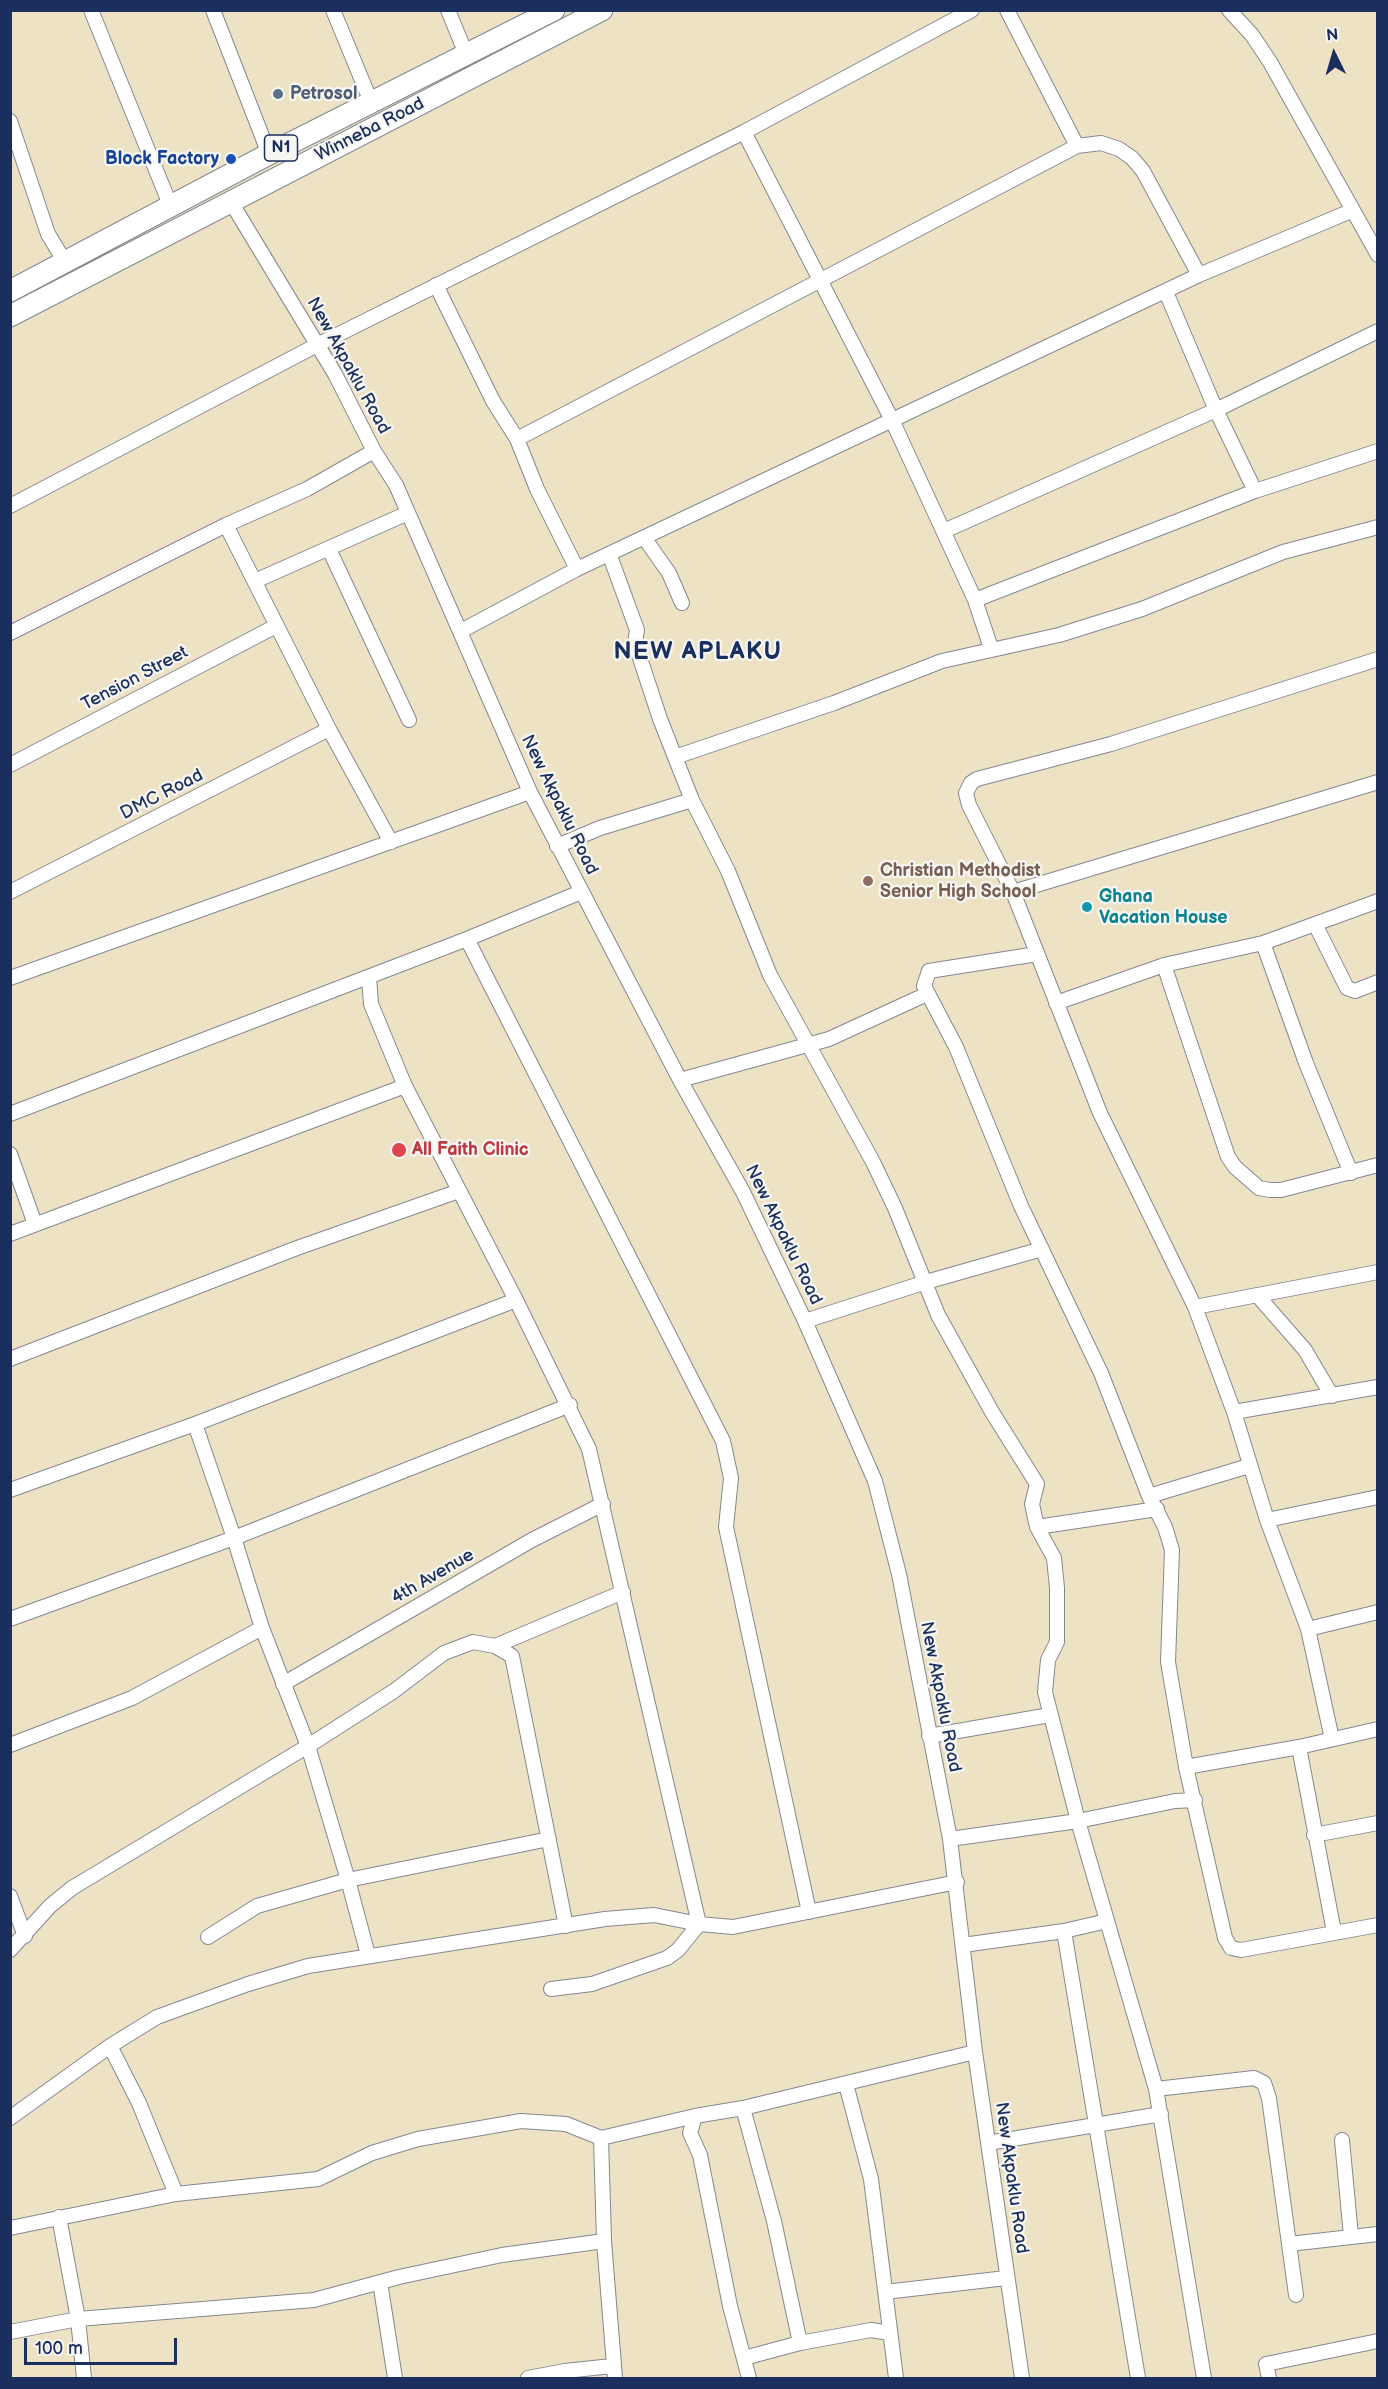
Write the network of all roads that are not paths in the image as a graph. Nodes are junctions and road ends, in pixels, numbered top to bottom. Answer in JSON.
{"nodes":[{"id":1,"x":91,"y":10,"type":"edge"},
{"id":2,"x":213,"y":10,"type":"edge"},
{"id":3,"x":333,"y":10,"type":"edge"},
{"id":4,"x":448,"y":10,"type":"edge"},
{"id":5,"x":555,"y":10,"type":"edge"},
{"id":6,"x":602,"y":10,"type":"edge"},
{"id":7,"x":972,"y":10,"type":"edge"},
{"id":8,"x":1007,"y":10,"type":"edge"},
{"id":9,"x":1229,"y":10,"type":"edge"},
{"id":10,"x":466,"y":54,"type":"junction"},
{"id":11,"x":371,"y":102,"type":"junction"},
{"id":12,"x":10,"y":121,"type":"edge"},
{"id":13,"x":744,"y":132,"type":"junction"},
{"id":14,"x":1077,"y":146,"type":"junction"},
{"id":15,"x":269,"y":154,"type":"junction"},
{"id":16,"x":231,"y":202,"type":"junction"},
{"id":17,"x":171,"y":207,"type":"junction"},
{"id":18,"x":1351,"y":210,"type":"junction"},
{"id":19,"x":1377,"y":255,"type":"edge"},
{"id":20,"x":65,"y":262,"type":"junction"},
{"id":21,"x":1199,"y":275,"type":"junction"},
{"id":22,"x":819,"y":281,"type":"junction"},
{"id":23,"x":436,"y":285,"type":"junction"},
{"id":24,"x":10,"y":291,"type":"edge"},
{"id":25,"x":1166,"y":292,"type":"junction"},
{"id":26,"x":10,"y":316,"type":"edge"},
{"id":27,"x":1377,"y":331,"type":"edge"},
{"id":28,"x":317,"y":345,"type":"junction"},
{"id":29,"x":1216,"y":410,"type":"junction"},
{"id":30,"x":892,"y":420,"type":"junction"},
{"id":31,"x":517,"y":439,"type":"junction"},
{"id":32,"x":374,"y":451,"type":"junction"},
{"id":33,"x":1377,"y":451,"type":"edge"},
{"id":34,"x":1255,"y":491,"type":"junction"},
{"id":35,"x":10,"y":506,"type":"edge"},
{"id":36,"x":408,"y":513,"type":"junction"},
{"id":37,"x":226,"y":525,"type":"junction"},
{"id":38,"x":1377,"y":527,"type":"edge"},
{"id":39,"x":944,"y":531,"type":"junction"},
{"id":40,"x":645,"y":539,"type":"junction"},
{"id":41,"x":329,"y":549,"type":"junction"},
{"id":42,"x":610,"y":556,"type":"junction"},
{"id":43,"x":577,"y":569,"type":"junction"},
{"id":44,"x":255,"y":581,"type":"junction"},
{"id":45,"x":975,"y":600,"type":"junction"},
{"id":46,"x":682,"y":603,"type":"dead end"},
{"id":47,"x":276,"y":626,"type":"junction"},
{"id":48,"x":461,"y":631,"type":"junction"},
{"id":49,"x":10,"y":633,"type":"edge"},
{"id":50,"x":991,"y":648,"type":"junction"},
{"id":51,"x":1377,"y":659,"type":"edge"},
{"id":52,"x":409,"y":720,"type":"dead end"},
{"id":53,"x":329,"y":729,"type":"junction"},
{"id":54,"x":675,"y":757,"type":"junction"},
{"id":55,"x":10,"y":765,"type":"edge"},
{"id":56,"x":1377,"y":782,"type":"edge"},
{"id":57,"x":530,"y":792,"type":"junction"},
{"id":58,"x":692,"y":800,"type":"junction"},
{"id":59,"x":391,"y":842,"type":"junction"},
{"id":60,"x":557,"y":846,"type":"junction"},
{"id":61,"x":10,"y":892,"type":"edge"},
{"id":62,"x":581,"y":892,"type":"junction"},
{"id":63,"x":1013,"y":892,"type":"junction"},
{"id":64,"x":1377,"y":901,"type":"edge"},
{"id":65,"x":1315,"y":924,"type":"junction"},
{"id":66,"x":467,"y":939,"type":"junction"},
{"id":67,"x":1263,"y":942,"type":"junction"},
{"id":68,"x":1037,"y":954,"type":"junction"},
{"id":69,"x":1164,"y":965,"type":"junction"},
{"id":70,"x":369,"y":977,"type":"junction"},
{"id":71,"x":10,"y":978,"type":"edge"},
{"id":72,"x":1377,"y":982,"type":"edge"},
{"id":73,"x":927,"y":994,"type":"junction"},
{"id":74,"x":1056,"y":1003,"type":"junction"},
{"id":75,"x":808,"y":1043,"type":"junction"},
{"id":76,"x":680,"y":1080,"type":"junction"},
{"id":77,"x":405,"y":1086,"type":"junction"},
{"id":78,"x":10,"y":1114,"type":"edge"},
{"id":79,"x":10,"y":1154,"type":"edge"},
{"id":80,"x":1377,"y":1165,"type":"edge"},
{"id":81,"x":1351,"y":1173,"type":"junction"},
{"id":82,"x":459,"y":1191,"type":"junction"},
{"id":83,"x":35,"y":1224,"type":"junction"},
{"id":84,"x":10,"y":1234,"type":"edge"},
{"id":85,"x":1042,"y":1250,"type":"junction"},
{"id":86,"x":1377,"y":1272,"type":"edge"},
{"id":87,"x":926,"y":1282,"type":"junction"},
{"id":88,"x":1257,"y":1295,"type":"junction"},
{"id":89,"x":516,"y":1300,"type":"junction"},
{"id":90,"x":1195,"y":1307,"type":"junction"},
{"id":91,"x":805,"y":1321,"type":"junction"},
{"id":92,"x":10,"y":1359,"type":"edge"},
{"id":93,"x":1377,"y":1386,"type":"edge"},
{"id":94,"x":1332,"y":1396,"type":"junction"},
{"id":95,"x":570,"y":1406,"type":"junction"},
{"id":96,"x":1234,"y":1412,"type":"junction"},
{"id":97,"x":195,"y":1424,"type":"junction"},
{"id":98,"x":1249,"y":1466,"type":"junction"},
{"id":99,"x":10,"y":1491,"type":"edge"},
{"id":100,"x":1149,"y":1496,"type":"junction"},
{"id":101,"x":1377,"y":1497,"type":"edge"},
{"id":102,"x":603,"y":1504,"type":"junction"},
{"id":103,"x":1157,"y":1509,"type":"junction"},
{"id":104,"x":1267,"y":1520,"type":"junction"},
{"id":105,"x":1037,"y":1527,"type":"junction"},
{"id":106,"x":234,"y":1538,"type":"junction"},
{"id":107,"x":623,"y":1592,"type":"junction"},
{"id":108,"x":1377,"y":1612,"type":"edge"},
{"id":109,"x":10,"y":1619,"type":"edge"},
{"id":110,"x":262,"y":1628,"type":"junction"},
{"id":111,"x":1308,"y":1629,"type":"junction"},
{"id":112,"x":495,"y":1646,"type":"junction"},
{"id":113,"x":283,"y":1684,"type":"junction"},
{"id":114,"x":1050,"y":1715,"type":"junction"},
{"id":115,"x":1377,"y":1729,"type":"edge"},
{"id":116,"x":929,"y":1736,"type":"junction"},
{"id":117,"x":1332,"y":1739,"type":"junction"},
{"id":118,"x":10,"y":1745,"type":"edge"},
{"id":119,"x":308,"y":1746,"type":"junction"},
{"id":120,"x":1299,"y":1747,"type":"junction"},
{"id":121,"x":1186,"y":1767,"type":"junction"},
{"id":122,"x":1195,"y":1800,"type":"junction"},
{"id":123,"x":1078,"y":1821,"type":"junction"},
{"id":124,"x":1377,"y":1823,"type":"edge"},
{"id":125,"x":1314,"y":1835,"type":"junction"},
{"id":126,"x":549,"y":1839,"type":"junction"},
{"id":127,"x":950,"y":1839,"type":"junction"},
{"id":128,"x":348,"y":1880,"type":"junction"},
{"id":129,"x":957,"y":1882,"type":"junction"},
{"id":130,"x":10,"y":1896,"type":"edge"},
{"id":131,"x":809,"y":1912,"type":"junction"},
{"id":132,"x":1107,"y":1921,"type":"junction"},
{"id":133,"x":699,"y":1924,"type":"junction"},
{"id":134,"x":1377,"y":1925,"type":"edge"},
{"id":135,"x":566,"y":1926,"type":"junction"},
{"id":136,"x":1064,"y":1931,"type":"junction"},
{"id":137,"x":1334,"y":1932,"type":"junction"},
{"id":138,"x":25,"y":1936,"type":"junction"},
{"id":139,"x":208,"y":1936,"type":"dead end"},
{"id":140,"x":963,"y":1945,"type":"junction"},
{"id":141,"x":10,"y":1950,"type":"edge"},
{"id":142,"x":368,"y":1955,"type":"junction"},
{"id":143,"x":551,"y":1989,"type":"dead end"},
{"id":144,"x":110,"y":2046,"type":"junction"},
{"id":145,"x":975,"y":2052,"type":"junction"},
{"id":146,"x":846,"y":2084,"type":"junction"},
{"id":147,"x":1156,"y":2090,"type":"junction"},
{"id":148,"x":743,"y":2108,"type":"junction"},
{"id":149,"x":1161,"y":2114,"type":"junction"},
{"id":150,"x":695,"y":2116,"type":"junction"},
{"id":151,"x":10,"y":2118,"type":"edge"},
{"id":152,"x":1095,"y":2124,"type":"junction"},
{"id":153,"x":601,"y":2138,"type":"junction"},
{"id":154,"x":1342,"y":2140,"type":"dead end"},
{"id":155,"x":988,"y":2142,"type":"junction"},
{"id":156,"x":176,"y":2194,"type":"junction"},
{"id":157,"x":59,"y":2217,"type":"junction"},
{"id":158,"x":10,"y":2228,"type":"edge"},
{"id":159,"x":1377,"y":2234,"type":"edge"},
{"id":160,"x":1351,"y":2236,"type":"junction"},
{"id":161,"x":604,"y":2241,"type":"junction"},
{"id":162,"x":1289,"y":2244,"type":"junction"},
{"id":163,"x":1006,"y":2277,"type":"junction"},
{"id":164,"x":380,"y":2282,"type":"junction"},
{"id":165,"x":885,"y":2292,"type":"junction"},
{"id":166,"x":1296,"y":2295,"type":"dead end"},
{"id":167,"x":78,"y":2319,"type":"junction"},
{"id":168,"x":10,"y":2332,"type":"edge"},
{"id":169,"x":890,"y":2333,"type":"junction"},
{"id":170,"x":1377,"y":2342,"type":"edge"},
{"id":171,"x":800,"y":2343,"type":"junction"},
{"id":172,"x":744,"y":2358,"type":"junction"},
{"id":173,"x":613,"y":2372,"type":"edge"},
{"id":174,"x":84,"y":2379,"type":"edge"},
{"id":175,"x":395,"y":2379,"type":"edge"},
{"id":176,"x":528,"y":2379,"type":"edge"},
{"id":177,"x":749,"y":2379,"type":"edge"},
{"id":178,"x":896,"y":2379,"type":"edge"},
{"id":179,"x":1022,"y":2379,"type":"edge"},
{"id":180,"x":1138,"y":2379,"type":"edge"},
{"id":181,"x":1204,"y":2379,"type":"edge"},
{"id":182,"x":1269,"y":2379,"type":"edge"}],
"edges":[{"from":1,"to":17,"type":"street"},
{"from":2,"to":15,"type":"street"},
{"from":3,"to":11,"type":"street"},
{"from":4,"to":10,"type":"street"},
{"from":5,"to":10,"type":"highway","name":"Winneba Road","number":"N1"},
{"from":6,"to":16,"type":"highway","name":"Winneba Road","number":"N1"},
{"from":7,"to":13,"type":"street"},
{"from":8,"to":14,"type":"street"},
{"from":9,"to":18,"type":"street"},
{"from":10,"to":11,"type":"highway","name":"Winneba Road","number":"N1"},
{"from":11,"to":15,"type":"highway","name":"Winneba Road","number":"N1"},
{"from":12,"to":20,"type":"street"},
{"from":13,"to":22,"type":"street"},
{"from":13,"to":23,"type":"street"},
{"from":14,"to":21,"type":"street"},
{"from":14,"to":22,"type":"street"},
{"from":15,"to":17,"type":"highway","name":"Winneba Road","number":"N1"},
{"from":16,"to":26,"type":"highway","name":"Winneba Road","number":"N1"},
{"from":16,"to":28,"type":"street","name":"New Akpaklu Road"},
{"from":17,"to":20,"type":"highway","name":"Winneba Road","number":"N1"},
{"from":18,"to":19,"type":"street"},
{"from":18,"to":21,"type":"street"},
{"from":20,"to":24,"type":"highway","name":"Winneba Road","number":"N1"},
{"from":21,"to":25,"type":"street"},
{"from":22,"to":30,"type":"street"},
{"from":22,"to":31,"type":"street"},
{"from":23,"to":28,"type":"street"},
{"from":23,"to":31,"type":"street"},
{"from":25,"to":29,"type":"street"},
{"from":25,"to":30,"type":"street"},
{"from":27,"to":29,"type":"street"},
{"from":28,"to":32,"type":"street","name":"New Akpaklu Road"},
{"from":28,"to":35,"type":"street"},
{"from":29,"to":34,"type":"street"},
{"from":29,"to":39,"type":"street"},
{"from":30,"to":39,"type":"street"},
{"from":30,"to":40,"type":"street"},
{"from":31,"to":43,"type":"street"},
{"from":32,"to":36,"type":"street","name":"New Akpaklu Road"},
{"from":32,"to":37,"type":"street"},
{"from":33,"to":34,"type":"street"},
{"from":34,"to":45,"type":"street"},
{"from":36,"to":41,"type":"street"},
{"from":36,"to":48,"type":"street","name":"New Akpaklu Road"},
{"from":37,"to":44,"type":"street"},
{"from":37,"to":49,"type":"street"},
{"from":38,"to":50,"type":"street"},
{"from":39,"to":45,"type":"street"},
{"from":40,"to":42,"type":"street"},
{"from":40,"to":46,"type":"street"},
{"from":41,"to":44,"type":"street"},
{"from":41,"to":52,"type":"street"},
{"from":42,"to":43,"type":"street"},
{"from":42,"to":54,"type":"street"},
{"from":43,"to":48,"type":"street"},
{"from":44,"to":47,"type":"street"},
{"from":45,"to":50,"type":"street"},
{"from":47,"to":53,"type":"street"},
{"from":47,"to":55,"type":"street","name":"Tension Street"},
{"from":48,"to":57,"type":"street","name":"New Akpaklu Road"},
{"from":50,"to":54,"type":"street"},
{"from":51,"to":63,"type":"street"},
{"from":53,"to":59,"type":"street"},
{"from":53,"to":61,"type":"street","name":"DMC Road"},
{"from":54,"to":58,"type":"street"},
{"from":56,"to":63,"type":"street"},
{"from":57,"to":59,"type":"street"},
{"from":57,"to":60,"type":"street","name":"New Akpaklu Road"},
{"from":58,"to":60,"type":"street"},
{"from":58,"to":75,"type":"street"},
{"from":59,"to":71,"type":"street"},
{"from":60,"to":62,"type":"street","name":"New Akpaklu Road"},
{"from":62,"to":66,"type":"street"},
{"from":62,"to":76,"type":"street","name":"New Akpaklu Road"},
{"from":63,"to":68,"type":"street"},
{"from":64,"to":65,"type":"street"},
{"from":65,"to":67,"type":"street"},
{"from":65,"to":72,"type":"street"},
{"from":66,"to":70,"type":"street"},
{"from":66,"to":131,"type":"street"},
{"from":67,"to":69,"type":"street"},
{"from":67,"to":81,"type":"street"},
{"from":68,"to":73,"type":"street"},
{"from":68,"to":74,"type":"street"},
{"from":69,"to":74,"type":"street"},
{"from":69,"to":81,"type":"street"},
{"from":70,"to":77,"type":"street"},
{"from":70,"to":78,"type":"street"},
{"from":73,"to":75,"type":"street"},
{"from":73,"to":85,"type":"street"},
{"from":74,"to":90,"type":"street"},
{"from":75,"to":76,"type":"street"},
{"from":75,"to":87,"type":"street"},
{"from":76,"to":91,"type":"street","name":"New Akpaklu Road"},
{"from":77,"to":82,"type":"street"},
{"from":77,"to":83,"type":"street"},
{"from":79,"to":83,"type":"street"},
{"from":80,"to":81,"type":"street"},
{"from":82,"to":89,"type":"street"},
{"from":82,"to":92,"type":"street"},
{"from":83,"to":84,"type":"street"},
{"from":85,"to":87,"type":"street"},
{"from":85,"to":100,"type":"street"},
{"from":86,"to":88,"type":"street"},
{"from":87,"to":91,"type":"street"},
{"from":87,"to":105,"type":"street"},
{"from":88,"to":90,"type":"street"},
{"from":88,"to":94,"type":"street"},
{"from":89,"to":95,"type":"street"},
{"from":89,"to":97,"type":"street"},
{"from":90,"to":96,"type":"street"},
{"from":91,"to":116,"type":"street","name":"New Akpaklu Road"},
{"from":93,"to":94,"type":"street"},
{"from":94,"to":96,"type":"street"},
{"from":95,"to":102,"type":"street"},
{"from":95,"to":106,"type":"street"},
{"from":96,"to":98,"type":"street"},
{"from":97,"to":99,"type":"street"},
{"from":97,"to":106,"type":"street"},
{"from":98,"to":100,"type":"street"},
{"from":98,"to":104,"type":"street"},
{"from":100,"to":103,"type":"street"},
{"from":101,"to":104,"type":"street"},
{"from":102,"to":107,"type":"street"},
{"from":102,"to":113,"type":"street","name":"4th Avenue"},
{"from":103,"to":105,"type":"street"},
{"from":103,"to":121,"type":"street"},
{"from":104,"to":111,"type":"street"},
{"from":105,"to":114,"type":"street"},
{"from":106,"to":109,"type":"street"},
{"from":106,"to":110,"type":"street"},
{"from":107,"to":112,"type":"street"},
{"from":107,"to":133,"type":"street"},
{"from":108,"to":111,"type":"street"},
{"from":110,"to":113,"type":"street"},
{"from":110,"to":118,"type":"street"},
{"from":111,"to":117,"type":"street"},
{"from":112,"to":119,"type":"street"},
{"from":112,"to":126,"type":"street"},
{"from":113,"to":119,"type":"street"},
{"from":114,"to":116,"type":"street"},
{"from":114,"to":123,"type":"street"},
{"from":115,"to":117,"type":"street"},
{"from":116,"to":127,"type":"street","name":"New Akpaklu Road"},
{"from":117,"to":120,"type":"street"},
{"from":119,"to":128,"type":"street"},
{"from":119,"to":138,"type":"street"},
{"from":120,"to":121,"type":"street"},
{"from":120,"to":125,"type":"street"},
{"from":121,"to":122,"type":"street"},
{"from":122,"to":123,"type":"street"},
{"from":122,"to":137,"type":"street"},
{"from":123,"to":127,"type":"street"},
{"from":123,"to":132,"type":"street"},
{"from":124,"to":125,"type":"street"},
{"from":125,"to":137,"type":"street"},
{"from":126,"to":128,"type":"street"},
{"from":126,"to":135,"type":"street"},
{"from":127,"to":129,"type":"street","name":"New Akpaklu Road"},
{"from":128,"to":139,"type":"street"},
{"from":128,"to":142,"type":"street"},
{"from":129,"to":131,"type":"street"},
{"from":129,"to":140,"type":"street","name":"New Akpaklu Road"},
{"from":130,"to":138,"type":"street"},
{"from":131,"to":133,"type":"street"},
{"from":132,"to":136,"type":"street"},
{"from":132,"to":147,"type":"street"},
{"from":133,"to":135,"type":"street"},
{"from":133,"to":143,"type":"street"},
{"from":134,"to":137,"type":"street"},
{"from":135,"to":142,"type":"street"},
{"from":136,"to":140,"type":"street"},
{"from":136,"to":152,"type":"street"},
{"from":138,"to":141,"type":"street"},
{"from":140,"to":145,"type":"street","name":"New Akpaklu Road"},
{"from":142,"to":144,"type":"street"},
{"from":144,"to":151,"type":"street"},
{"from":144,"to":156,"type":"street"},
{"from":145,"to":146,"type":"street"},
{"from":145,"to":155,"type":"street","name":"New Akpaklu Road"},
{"from":146,"to":148,"type":"street"},
{"from":146,"to":165,"type":"street"},
{"from":147,"to":149,"type":"street"},
{"from":147,"to":162,"type":"street"},
{"from":148,"to":150,"type":"street"},
{"from":148,"to":171,"type":"street"},
{"from":149,"to":152,"type":"street"},
{"from":149,"to":181,"type":"street"},
{"from":150,"to":153,"type":"street"},
{"from":150,"to":172,"type":"street"},
{"from":152,"to":155,"type":"street"},
{"from":152,"to":180,"type":"street"},
{"from":153,"to":156,"type":"street"},
{"from":153,"to":161,"type":"street"},
{"from":154,"to":160,"type":"street"},
{"from":155,"to":163,"type":"street","name":"New Akpaklu Road"},
{"from":156,"to":157,"type":"street"},
{"from":157,"to":158,"type":"street"},
{"from":157,"to":167,"type":"street"},
{"from":159,"to":160,"type":"street"},
{"from":160,"to":162,"type":"street"},
{"from":161,"to":164,"type":"street"},
{"from":161,"to":173,"type":"street"},
{"from":162,"to":166,"type":"street"},
{"from":163,"to":165,"type":"street"},
{"from":163,"to":179,"type":"street","name":"New Akpaklu Road"},
{"from":164,"to":167,"type":"street"},
{"from":164,"to":175,"type":"street"},
{"from":165,"to":169,"type":"street"},
{"from":167,"to":168,"type":"street"},
{"from":167,"to":174,"type":"street"},
{"from":169,"to":171,"type":"street"},
{"from":169,"to":178,"type":"street"},
{"from":170,"to":182,"type":"street"},
{"from":171,"to":172,"type":"street"},
{"from":172,"to":177,"type":"street"},
{"from":173,"to":176,"type":"street"}]}
